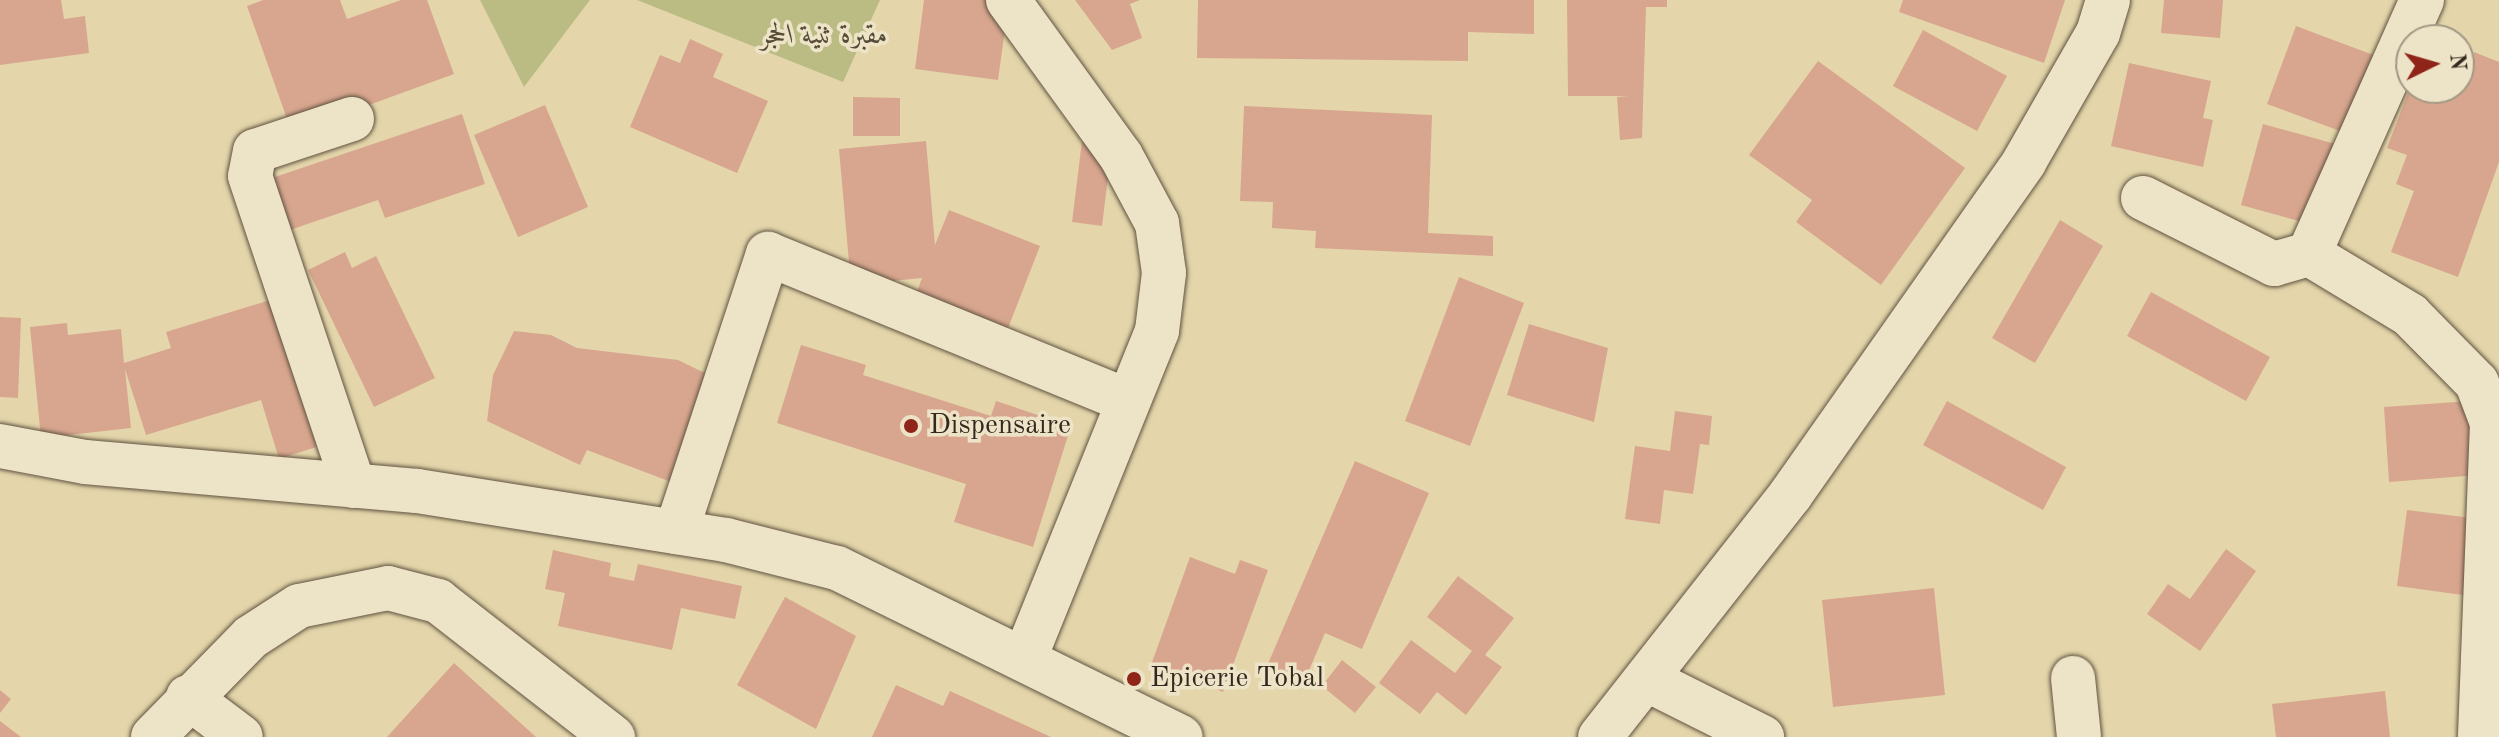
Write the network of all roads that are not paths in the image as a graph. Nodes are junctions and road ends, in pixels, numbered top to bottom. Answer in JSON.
{"nodes":[{"id":1,"x":1008,"y":0,"type":"edge"},
{"id":2,"x":2108,"y":0,"type":"edge"},
{"id":3,"x":2422,"y":0,"type":"edge"},
{"id":4,"x":352,"y":119,"type":"dead end"},
{"id":5,"x":2143,"y":198,"type":"dead end"},
{"id":6,"x":2309,"y":254,"type":"junction"},
{"id":7,"x":1128,"y":401,"type":"junction"},
{"id":8,"x":2495,"y":441,"type":"edge"},
{"id":9,"x":0,"y":446,"type":"edge"},
{"id":10,"x":85,"y":462,"type":"junction"},
{"id":11,"x":0,"y":477,"type":"edge"},
{"id":12,"x":354,"y":486,"type":"junction"},
{"id":13,"x":676,"y":532,"type":"junction"},
{"id":14,"x":1025,"y":658,"type":"junction"},
{"id":15,"x":2073,"y":678,"type":"dead end"},
{"id":16,"x":1646,"y":679,"type":"junction"},
{"id":17,"x":188,"y":697,"type":"junction"},
{"id":18,"x":153,"y":737,"type":"edge"},
{"id":19,"x":241,"y":737,"type":"edge"},
{"id":20,"x":613,"y":737,"type":"edge"},
{"id":21,"x":1181,"y":737,"type":"edge"},
{"id":22,"x":1600,"y":737,"type":"edge"},
{"id":23,"x":1762,"y":737,"type":"edge"},
{"id":24,"x":2079,"y":737,"type":"edge"},
{"id":25,"x":2480,"y":737,"type":"edge"}],
"edges":[{"from":1,"to":7,"type":"street"},
{"from":2,"to":16,"type":"street"},
{"from":3,"to":6,"type":"street"},
{"from":4,"to":12,"type":"street"},
{"from":5,"to":6,"type":"street"},
{"from":6,"to":8,"type":"street"},
{"from":7,"to":13,"type":"street"},
{"from":7,"to":14,"type":"street"},
{"from":8,"to":25,"type":"street"},
{"from":9,"to":10,"type":"street"},
{"from":10,"to":11,"type":"street"},
{"from":10,"to":12,"type":"street"},
{"from":12,"to":13,"type":"street"},
{"from":13,"to":14,"type":"street"},
{"from":14,"to":21,"type":"street"},
{"from":15,"to":24,"type":"street"},
{"from":16,"to":22,"type":"street"},
{"from":16,"to":23,"type":"street"},
{"from":17,"to":18,"type":"street"},
{"from":17,"to":19,"type":"street"},
{"from":17,"to":20,"type":"street"}]}
